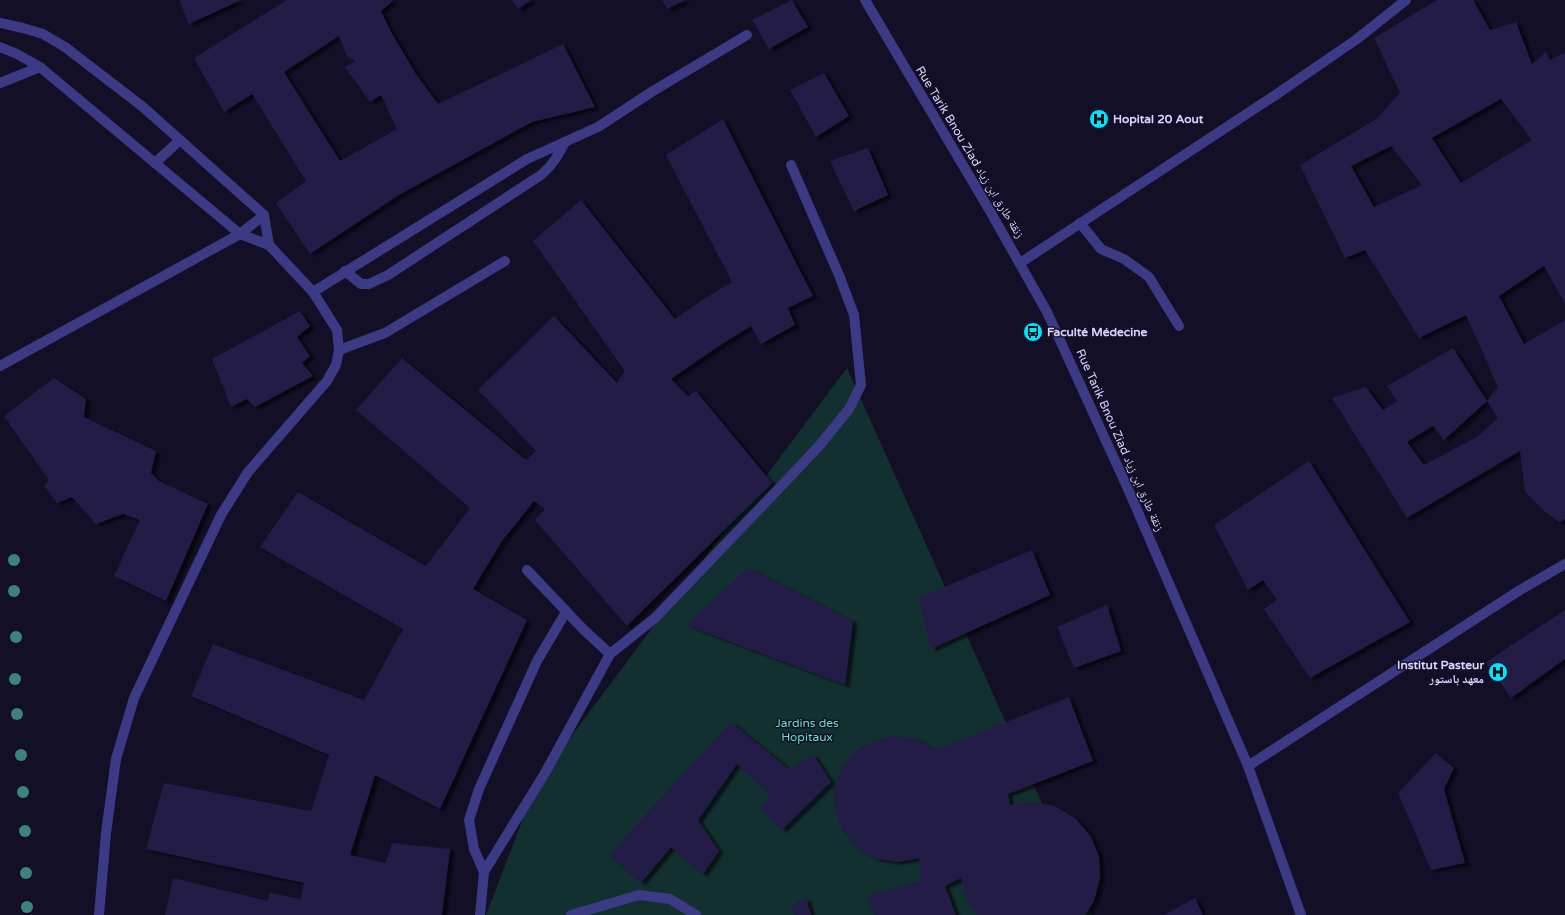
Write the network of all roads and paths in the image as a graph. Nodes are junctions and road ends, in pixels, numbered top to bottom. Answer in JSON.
{"nodes":[{"id":1,"x":865,"y":0,"type":"edge"},
{"id":2,"x":1406,"y":0,"type":"edge"},
{"id":3,"x":0,"y":23,"type":"edge"},
{"id":4,"x":747,"y":35,"type":"dead end"},
{"id":5,"x":0,"y":47,"type":"edge"},
{"id":6,"x":40,"y":67,"type":"junction"},
{"id":7,"x":0,"y":83,"type":"edge"},
{"id":8,"x":180,"y":140,"type":"junction"},
{"id":9,"x":565,"y":142,"type":"junction"},
{"id":10,"x":155,"y":163,"type":"junction"},
{"id":11,"x":791,"y":165,"type":"dead end"},
{"id":12,"x":264,"y":215,"type":"junction"},
{"id":13,"x":1080,"y":223,"type":"junction"},
{"id":14,"x":240,"y":234,"type":"junction"},
{"id":15,"x":269,"y":245,"type":"junction"},
{"id":16,"x":504,"y":261,"type":"dead end"},
{"id":17,"x":1020,"y":263,"type":"junction"},
{"id":18,"x":345,"y":271,"type":"junction"},
{"id":19,"x":313,"y":292,"type":"junction"},
{"id":20,"x":1179,"y":326,"type":"dead end"},
{"id":21,"x":339,"y":350,"type":"junction"},
{"id":22,"x":0,"y":366,"type":"edge"},
{"id":23,"x":1565,"y":564,"type":"edge"},
{"id":24,"x":527,"y":570,"type":"dead end"},
{"id":25,"x":566,"y":612,"type":"junction"},
{"id":26,"x":610,"y":654,"type":"junction"},
{"id":27,"x":1248,"y":766,"type":"junction"},
{"id":28,"x":484,"y":872,"type":"junction"},
{"id":29,"x":99,"y":915,"type":"edge"},
{"id":30,"x":480,"y":915,"type":"edge"},
{"id":31,"x":571,"y":915,"type":"edge"},
{"id":32,"x":696,"y":915,"type":"edge"},
{"id":33,"x":1301,"y":915,"type":"edge"}],
"edges":[{"from":1,"to":17,"type":"street","name":"Rue Tarik Bnou Ziad زنقة طارق ابن زياد"},
{"from":2,"to":13,"type":"street"},
{"from":3,"to":8,"type":"street"},
{"from":4,"to":9,"type":"street"},
{"from":5,"to":6,"type":"street"},
{"from":6,"to":7,"type":"street"},
{"from":6,"to":10,"type":"street"},
{"from":8,"to":10,"type":"street"},
{"from":8,"to":12,"type":"street"},
{"from":9,"to":18,"type":"street"},
{"from":9,"to":18,"type":"street"},
{"from":10,"to":14,"type":"street"},
{"from":11,"to":26,"type":"street"},
{"from":12,"to":14,"type":"street"},
{"from":12,"to":15,"type":"street"},
{"from":13,"to":17,"type":"street"},
{"from":13,"to":20,"type":"street"},
{"from":14,"to":15,"type":"street"},
{"from":14,"to":22,"type":"street"},
{"from":15,"to":19,"type":"street"},
{"from":16,"to":21,"type":"street"},
{"from":17,"to":27,"type":"street","name":"Rue Tarik Bnou Ziad زنقة طارق ابن زياد"},
{"from":18,"to":19,"type":"street"},
{"from":19,"to":21,"type":"street"},
{"from":21,"to":29,"type":"street"},
{"from":23,"to":27,"type":"street"},
{"from":24,"to":25,"type":"street"},
{"from":25,"to":26,"type":"street"},
{"from":25,"to":28,"type":"street"},
{"from":26,"to":28,"type":"street"},
{"from":27,"to":33,"type":"street","name":"Rue Tarik Bnou Ziad زنقة طارق ابن زياد"},
{"from":28,"to":30,"type":"street"},
{"from":31,"to":32,"type":"street"}]}
